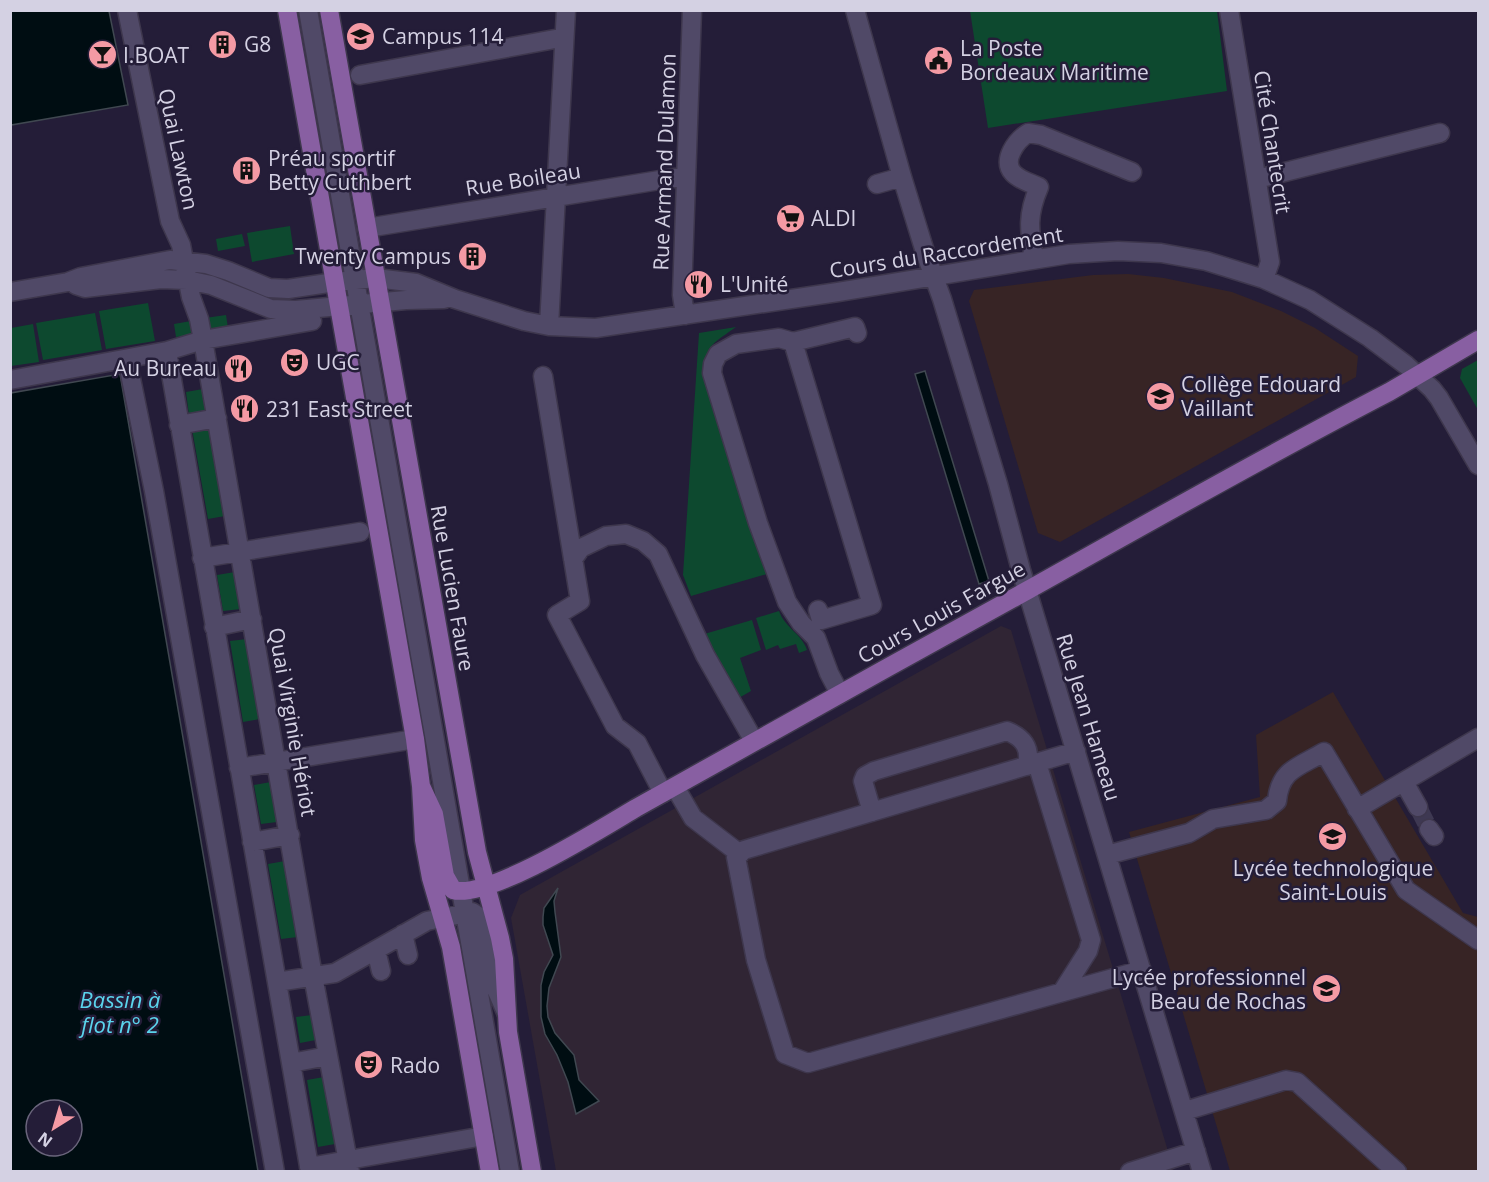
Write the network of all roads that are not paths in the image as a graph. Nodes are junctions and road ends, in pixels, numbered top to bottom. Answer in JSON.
{"nodes":[{"id":1,"x":127,"y":10,"type":"edge"},
{"id":2,"x":287,"y":10,"type":"edge"},
{"id":3,"x":308,"y":10,"type":"edge"},
{"id":4,"x":329,"y":10,"type":"edge"},
{"id":5,"x":566,"y":10,"type":"edge"},
{"id":6,"x":692,"y":10,"type":"edge"},
{"id":7,"x":855,"y":10,"type":"edge"},
{"id":8,"x":1229,"y":10,"type":"edge"},
{"id":9,"x":564,"y":40,"type":"junction"},
{"id":10,"x":360,"y":75,"type":"dead end"},
{"id":11,"x":1440,"y":133,"type":"dead end"},
{"id":12,"x":1132,"y":172,"type":"dead end"},
{"id":13,"x":903,"y":177,"type":"junction"},
{"id":14,"x":686,"y":178,"type":"junction"},
{"id":15,"x":1257,"y":179,"type":"junction"},
{"id":16,"x":877,"y":184,"type":"dead end"},
{"id":17,"x":556,"y":197,"type":"junction"},
{"id":18,"x":367,"y":228,"type":"junction"},
{"id":19,"x":1034,"y":258,"type":"junction"},
{"id":20,"x":184,"y":260,"type":"junction"},
{"id":21,"x":934,"y":275,"type":"junction"},
{"id":22,"x":376,"y":278,"type":"junction"},
{"id":23,"x":1264,"y":279,"type":"junction"},
{"id":24,"x":188,"y":280,"type":"junction"},
{"id":25,"x":356,"y":280,"type":"junction"},
{"id":26,"x":68,"y":282,"type":"junction"},
{"id":27,"x":335,"y":282,"type":"junction"},
{"id":28,"x":10,"y":292,"type":"edge"},
{"id":29,"x":455,"y":299,"type":"junction"},
{"id":30,"x":380,"y":303,"type":"junction"},
{"id":31,"x":360,"y":304,"type":"junction"},
{"id":32,"x":339,"y":306,"type":"junction"},
{"id":33,"x":685,"y":315,"type":"junction"},
{"id":34,"x":312,"y":321,"type":"dead end"},
{"id":35,"x":549,"y":326,"type":"junction"},
{"id":36,"x":857,"y":333,"type":"dead end"},
{"id":37,"x":203,"y":340,"type":"junction"},
{"id":38,"x":1479,"y":340,"type":"edge"},
{"id":39,"x":793,"y":342,"type":"junction"},
{"id":40,"x":167,"y":351,"type":"junction"},
{"id":41,"x":127,"y":359,"type":"junction"},
{"id":42,"x":1419,"y":375,"type":"junction"},
{"id":43,"x":543,"y":376,"type":"dead end"},
{"id":44,"x":10,"y":380,"type":"edge"},
{"id":45,"x":217,"y":418,"type":"junction"},
{"id":46,"x":179,"y":425,"type":"junction"},
{"id":47,"x":1479,"y":465,"type":"edge"},
{"id":48,"x":360,"y":532,"type":"dead end"},
{"id":49,"x":241,"y":552,"type":"junction"},
{"id":50,"x":202,"y":558,"type":"junction"},
{"id":51,"x":573,"y":560,"type":"junction"},
{"id":52,"x":1028,"y":590,"type":"junction"},
{"id":53,"x":818,"y":610,"type":"dead end"},
{"id":54,"x":252,"y":619,"type":"junction"},
{"id":55,"x":214,"y":627,"type":"junction"},
{"id":56,"x":840,"y":694,"type":"junction"},
{"id":57,"x":1479,"y":738,"type":"edge"},
{"id":58,"x":415,"y":739,"type":"junction"},
{"id":59,"x":754,"y":741,"type":"junction"},
{"id":60,"x":1076,"y":751,"type":"junction"},
{"id":61,"x":277,"y":761,"type":"junction"},
{"id":62,"x":1032,"y":764,"type":"junction"},
{"id":63,"x":239,"y":768,"type":"junction"},
{"id":64,"x":421,"y":786,"type":"junction"},
{"id":65,"x":1397,"y":786,"type":"junction"},
{"id":66,"x":669,"y":790,"type":"junction"},
{"id":67,"x":1418,"y":807,"type":"tunnel mouth"},
{"id":68,"x":1357,"y":809,"type":"junction"},
{"id":69,"x":872,"y":812,"type":"junction"},
{"id":70,"x":290,"y":835,"type":"junction"},
{"id":71,"x":252,"y":842,"type":"junction"},
{"id":72,"x":740,"y":854,"type":"junction"},
{"id":73,"x":1107,"y":855,"type":"junction"},
{"id":74,"x":486,"y":886,"type":"junction"},
{"id":75,"x":462,"y":891,"type":"junction"},
{"id":76,"x":469,"y":912,"type":"junction"},
{"id":77,"x":443,"y":916,"type":"junction"},
{"id":78,"x":403,"y":934,"type":"junction"},
{"id":79,"x":1479,"y":940,"type":"edge"},
{"id":80,"x":370,"y":953,"type":"junction"},
{"id":81,"x":408,"y":955,"type":"dead end"},
{"id":82,"x":1142,"y":970,"type":"junction"},
{"id":83,"x":381,"y":971,"type":"dead end"},
{"id":84,"x":313,"y":976,"type":"junction"},
{"id":85,"x":277,"y":982,"type":"junction"},
{"id":86,"x":1062,"y":992,"type":"junction"},
{"id":87,"x":507,"y":1013,"type":"junction"},
{"id":88,"x":328,"y":1056,"type":"junction"},
{"id":89,"x":291,"y":1063,"type":"junction"},
{"id":90,"x":1185,"y":1111,"type":"junction"},
{"id":91,"x":484,"y":1136,"type":"junction"},
{"id":92,"x":1196,"y":1151,"type":"junction"},
{"id":93,"x":349,"y":1166,"type":"edge"},
{"id":94,"x":309,"y":1169,"type":"edge"},
{"id":95,"x":275,"y":1172,"type":"edge"},
{"id":96,"x":490,"y":1172,"type":"edge"},
{"id":97,"x":510,"y":1172,"type":"edge"},
{"id":98,"x":532,"y":1172,"type":"edge"},
{"id":99,"x":1131,"y":1172,"type":"edge"},
{"id":100,"x":1202,"y":1172,"type":"edge"},
{"id":101,"x":1397,"y":1172,"type":"edge"}],
"edges":[{"from":1,"to":20,"type":"street","name":"Quai Lawton"},
{"from":2,"to":27,"type":"main road"},
{"from":3,"to":25,"type":"street"},
{"from":4,"to":18,"type":"main road","name":"Rue Lucien Faure"},
{"from":5,"to":9,"type":"street"},
{"from":6,"to":14,"type":"street","name":"Rue Armand Dulamon"},
{"from":7,"to":13,"type":"street","name":"Rue Jean Hameau"},
{"from":8,"to":15,"type":"street","name":"Cité Chantecrit"},
{"from":9,"to":10,"type":"street"},
{"from":9,"to":17,"type":"street"},
{"from":11,"to":15,"type":"street"},
{"from":12,"to":19,"type":"street"},
{"from":13,"to":16,"type":"street"},
{"from":13,"to":21,"type":"street","name":"Rue Jean Hameau"},
{"from":14,"to":17,"type":"street","name":"Rue Boileau"},
{"from":14,"to":33,"type":"street","name":"Rue Armand Dulamon"},
{"from":15,"to":23,"type":"street","name":"Cité Chantecrit"},
{"from":17,"to":18,"type":"street","name":"Rue Boileau"},
{"from":17,"to":35,"type":"street"},
{"from":18,"to":22,"type":"main road","name":"Rue Lucien Faure"},
{"from":19,"to":21,"type":"street","name":"Cours du Raccordement"},
{"from":19,"to":23,"type":"street","name":"Cours du Raccordement"},
{"from":20,"to":24,"type":"street","name":"Quai Lawton"},
{"from":20,"to":26,"type":"street","name":"Cours du Raccordement"},
{"from":20,"to":27,"type":"street","name":"Cours du Raccordement"},
{"from":21,"to":33,"type":"street","name":"Cours du Raccordement"},
{"from":21,"to":52,"type":"street","name":"Rue Jean Hameau"},
{"from":22,"to":25,"type":"street","name":"Cours du Raccordement"},
{"from":22,"to":29,"type":"street","name":"Cours du Raccordement"},
{"from":22,"to":30,"type":"main road","name":"Rue Lucien Faure"},
{"from":23,"to":42,"type":"street","name":"Cours du Raccordement"},
{"from":24,"to":26,"type":"street","name":"Cours du Raccordement"},
{"from":24,"to":32,"type":"street","name":"Cours du Raccordement"},
{"from":24,"to":37,"type":"street","name":"Quai Virginie Hériot"},
{"from":25,"to":27,"type":"street","name":"Cours du Raccordement"},
{"from":25,"to":31,"type":"street"},
{"from":26,"to":28,"type":"street"},
{"from":27,"to":32,"type":"main road"},
{"from":29,"to":30,"type":"street","name":"Cours du Raccordement"},
{"from":29,"to":35,"type":"street","name":"Cours du Raccordement"},
{"from":30,"to":31,"type":"street","name":"Cours du Raccordement"},
{"from":30,"to":74,"type":"main road","name":"Rue Lucien Faure"},
{"from":31,"to":32,"type":"street","name":"Cours du Raccordement"},
{"from":31,"to":75,"type":"street"},
{"from":32,"to":58,"type":"main road"},
{"from":33,"to":35,"type":"street","name":"Cours du Raccordement"},
{"from":34,"to":37,"type":"street"},
{"from":36,"to":39,"type":"street"},
{"from":37,"to":40,"type":"street"},
{"from":37,"to":45,"type":"street","name":"Quai Virginie Hériot"},
{"from":38,"to":42,"type":"main road","name":"Cours Louis Fargue"},
{"from":39,"to":53,"type":"street"},
{"from":39,"to":56,"type":"street"},
{"from":40,"to":41,"type":"street"},
{"from":40,"to":46,"type":"street"},
{"from":41,"to":44,"type":"street"},
{"from":41,"to":95,"type":"street"},
{"from":42,"to":47,"type":"street","name":"Cours du Raccordement"},
{"from":42,"to":52,"type":"main road","name":"Cours Louis Fargue"},
{"from":43,"to":51,"type":"street"},
{"from":45,"to":46,"type":"street"},
{"from":45,"to":49,"type":"street","name":"Quai Virginie Hériot"},
{"from":46,"to":50,"type":"street"},
{"from":48,"to":49,"type":"street"},
{"from":49,"to":50,"type":"street"},
{"from":49,"to":54,"type":"street","name":"Quai Virginie Hériot"},
{"from":50,"to":55,"type":"street"},
{"from":51,"to":59,"type":"street"},
{"from":51,"to":66,"type":"street"},
{"from":52,"to":56,"type":"main road","name":"Cours Louis Fargue"},
{"from":52,"to":60,"type":"street","name":"Rue Jean Hameau"},
{"from":54,"to":55,"type":"street"},
{"from":54,"to":61,"type":"street","name":"Quai Virginie Hériot"},
{"from":55,"to":63,"type":"street"},
{"from":56,"to":59,"type":"main road","name":"Cours Louis Fargue"},
{"from":57,"to":65,"type":"street"},
{"from":58,"to":61,"type":"street"},
{"from":58,"to":64,"type":"main road"},
{"from":59,"to":66,"type":"main road","name":"Cours Louis Fargue"},
{"from":60,"to":62,"type":"street"},
{"from":60,"to":73,"type":"street","name":"Rue Jean Hameau"},
{"from":61,"to":63,"type":"street"},
{"from":61,"to":70,"type":"street","name":"Quai Virginie Hériot"},
{"from":62,"to":69,"type":"street"},
{"from":62,"to":69,"type":"street"},
{"from":62,"to":86,"type":"street"},
{"from":63,"to":71,"type":"street"},
{"from":64,"to":75,"type":"main road"},
{"from":64,"to":77,"type":"main road"},
{"from":65,"to":67,"type":"street"},
{"from":65,"to":68,"type":"street"},
{"from":66,"to":72,"type":"street"},
{"from":66,"to":74,"type":"main road","name":"Cours Louis Fargue"},
{"from":68,"to":73,"type":"street"},
{"from":68,"to":79,"type":"street"},
{"from":69,"to":72,"type":"street"},
{"from":70,"to":71,"type":"street"},
{"from":70,"to":84,"type":"street","name":"Quai Virginie Hériot"},
{"from":71,"to":85,"type":"street"},
{"from":72,"to":86,"type":"street"},
{"from":73,"to":82,"type":"street","name":"Rue Jean Hameau"},
{"from":74,"to":75,"type":"main road","name":"Cours Louis Fargue"},
{"from":74,"to":76,"type":"street"},
{"from":74,"to":87,"type":"main road","name":"Rue Lucien Faure"},
{"from":75,"to":76,"type":"street"},
{"from":76,"to":77,"type":"street"},
{"from":76,"to":87,"type":"street"},
{"from":76,"to":97,"type":"street"},
{"from":77,"to":78,"type":"street"},
{"from":77,"to":91,"type":"main road"},
{"from":78,"to":80,"type":"street"},
{"from":78,"to":81,"type":"street"},
{"from":80,"to":83,"type":"street"},
{"from":80,"to":84,"type":"street"},
{"from":82,"to":86,"type":"street"},
{"from":82,"to":90,"type":"street","name":"Rue Jean Hameau"},
{"from":84,"to":85,"type":"street"},
{"from":84,"to":88,"type":"street","name":"Quai Virginie Hériot"},
{"from":85,"to":89,"type":"street"},
{"from":87,"to":98,"type":"main road","name":"Rue Lucien Faure"},
{"from":88,"to":89,"type":"street"},
{"from":88,"to":93,"type":"street","name":"Quai Virginie Hériot"},
{"from":89,"to":94,"type":"street"},
{"from":90,"to":92,"type":"street","name":"Rue Jean Hameau"},
{"from":90,"to":101,"type":"street"},
{"from":91,"to":93,"type":"street"},
{"from":91,"to":96,"type":"main road"},
{"from":92,"to":99,"type":"street"},
{"from":92,"to":100,"type":"street","name":"Rue Jean Hameau"},
{"from":93,"to":94,"type":"street"}]}
